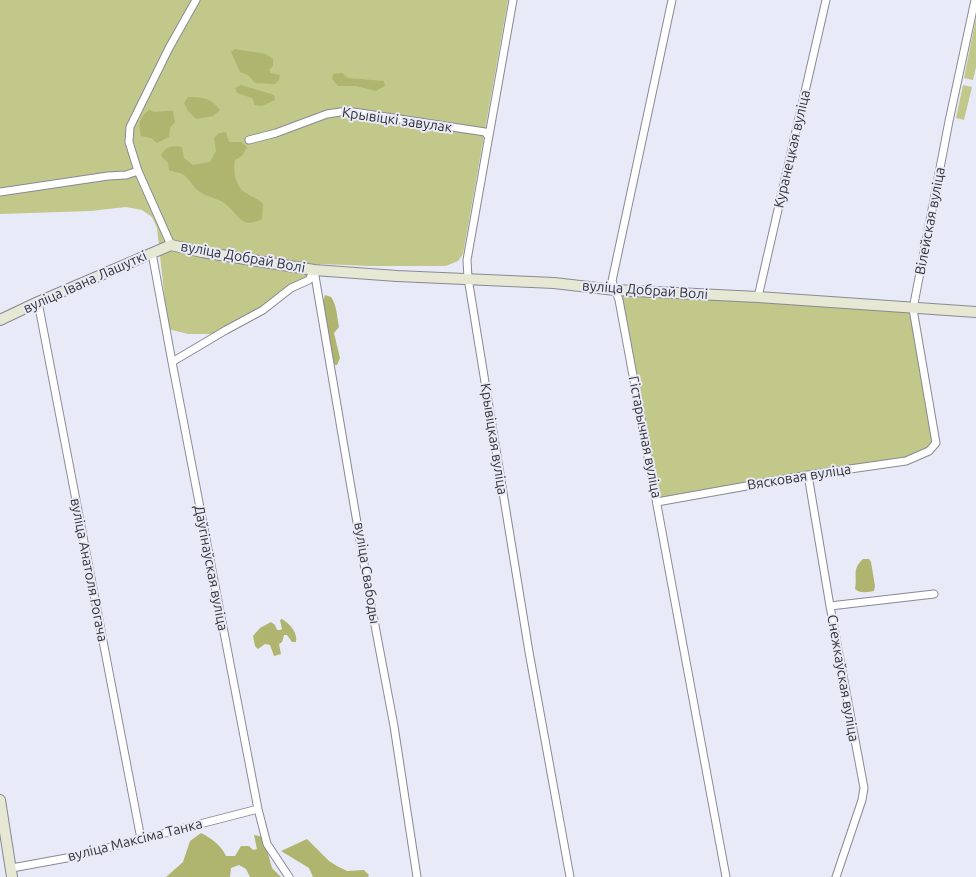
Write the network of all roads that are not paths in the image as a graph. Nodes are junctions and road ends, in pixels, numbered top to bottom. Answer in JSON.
{"nodes":[{"id":1,"x":196,"y":0,"type":"edge"},
{"id":2,"x":513,"y":0,"type":"edge"},
{"id":3,"x":672,"y":0,"type":"edge"},
{"id":4,"x":826,"y":0,"type":"edge"},
{"id":5,"x":975,"y":0,"type":"edge"},
{"id":6,"x":488,"y":136,"type":"junction"},
{"id":7,"x":249,"y":140,"type":"dead end"},
{"id":8,"x":138,"y":172,"type":"junction"},
{"id":9,"x":0,"y":192,"type":"edge"},
{"id":10,"x":171,"y":245,"type":"junction"},
{"id":11,"x":152,"y":253,"type":"junction"},
{"id":12,"x":314,"y":270,"type":"junction"},
{"id":13,"x":468,"y":278,"type":"junction"},
{"id":14,"x":615,"y":290,"type":"junction"},
{"id":15,"x":758,"y":297,"type":"junction"},
{"id":16,"x":38,"y":302,"type":"junction"},
{"id":17,"x":913,"y":309,"type":"junction"},
{"id":18,"x":976,"y":312,"type":"edge"},
{"id":19,"x":0,"y":320,"type":"edge"},
{"id":20,"x":172,"y":362,"type":"junction"},
{"id":21,"x":936,"y":443,"type":"joint"},
{"id":22,"x":808,"y":475,"type":"junction"},
{"id":23,"x":657,"y":502,"type":"junction"},
{"id":24,"x":934,"y":594,"type":"dead end"},
{"id":25,"x":830,"y":606,"type":"junction"},
{"id":26,"x":0,"y":800,"type":"edge"},
{"id":27,"x":258,"y":809,"type":"junction"},
{"id":28,"x":141,"y":839,"type":"junction"},
{"id":29,"x":12,"y":872,"type":"edge"},
{"id":30,"x":289,"y":877,"type":"edge"},
{"id":31,"x":417,"y":877,"type":"edge"},
{"id":32,"x":570,"y":877,"type":"edge"},
{"id":33,"x":726,"y":877,"type":"edge"},
{"id":34,"x":836,"y":877,"type":"edge"}],
"edges":[{"from":1,"to":8,"type":"street"},
{"from":2,"to":6,"type":"street","name":"Крывіцкая вуліца"},
{"from":3,"to":14,"type":"street","name":"Гістарычная вуліца"},
{"from":4,"to":15,"type":"street","name":"Куранецкая вуліца"},
{"from":5,"to":17,"type":"street","name":"Вілейская вуліца"},
{"from":6,"to":7,"type":"street","name":"Крывіцкі завулак"},
{"from":6,"to":13,"type":"street","name":"Крывіцкая вуліца"},
{"from":8,"to":9,"type":"street"},
{"from":8,"to":10,"type":"street"},
{"from":10,"to":11,"type":"street","name":"вуліца Івана Лашуткі"},
{"from":10,"to":12,"type":"street","name":"вуліца Добрай Волі"},
{"from":11,"to":16,"type":"street","name":"вуліца Івана Лашуткі"},
{"from":11,"to":20,"type":"street","name":"Даўгінаўская вуліца"},
{"from":12,"to":13,"type":"street","name":"вуліца Добрай Волі"},
{"from":12,"to":20,"type":"street","name":"вуліца Добрай Волі"},
{"from":12,"to":31,"type":"street","name":"вуліца Свабоды"},
{"from":13,"to":14,"type":"street","name":"вуліца Добрай Волі"},
{"from":13,"to":32,"type":"street","name":"Крывіцкая вуліца"},
{"from":14,"to":15,"type":"street","name":"вуліца Добрай Волі"},
{"from":14,"to":23,"type":"street","name":"Гістарычная вуліца"},
{"from":15,"to":17,"type":"street","name":"вуліца Добрай Волі"},
{"from":16,"to":19,"type":"street","name":"вуліца Івана Лашуткі"},
{"from":16,"to":28,"type":"street","name":"вуліца Анатоля Рогача"},
{"from":17,"to":18,"type":"street","name":"вуліца Добрай Волі"},
{"from":17,"to":21,"type":"street","name":"Вілейская вуліца"},
{"from":20,"to":27,"type":"street","name":"Даўгінаўская вуліца"},
{"from":21,"to":22,"type":"street","name":"Вясковая вуліца"},
{"from":22,"to":23,"type":"street","name":"Вясковая вуліца"},
{"from":22,"to":25,"type":"street","name":"Снежкаўская вуліца"},
{"from":23,"to":33,"type":"street","name":"Гістарычная вуліца"},
{"from":24,"to":25,"type":"street"},
{"from":25,"to":34,"type":"street","name":"Снежкаўская вуліца"},
{"from":26,"to":29,"type":"street"},
{"from":27,"to":28,"type":"street","name":"вуліца Максіма Танка"},
{"from":27,"to":30,"type":"street","name":"Даўгінаўская вуліца"},
{"from":28,"to":29,"type":"street","name":"вуліца Максіма Танка"}]}
